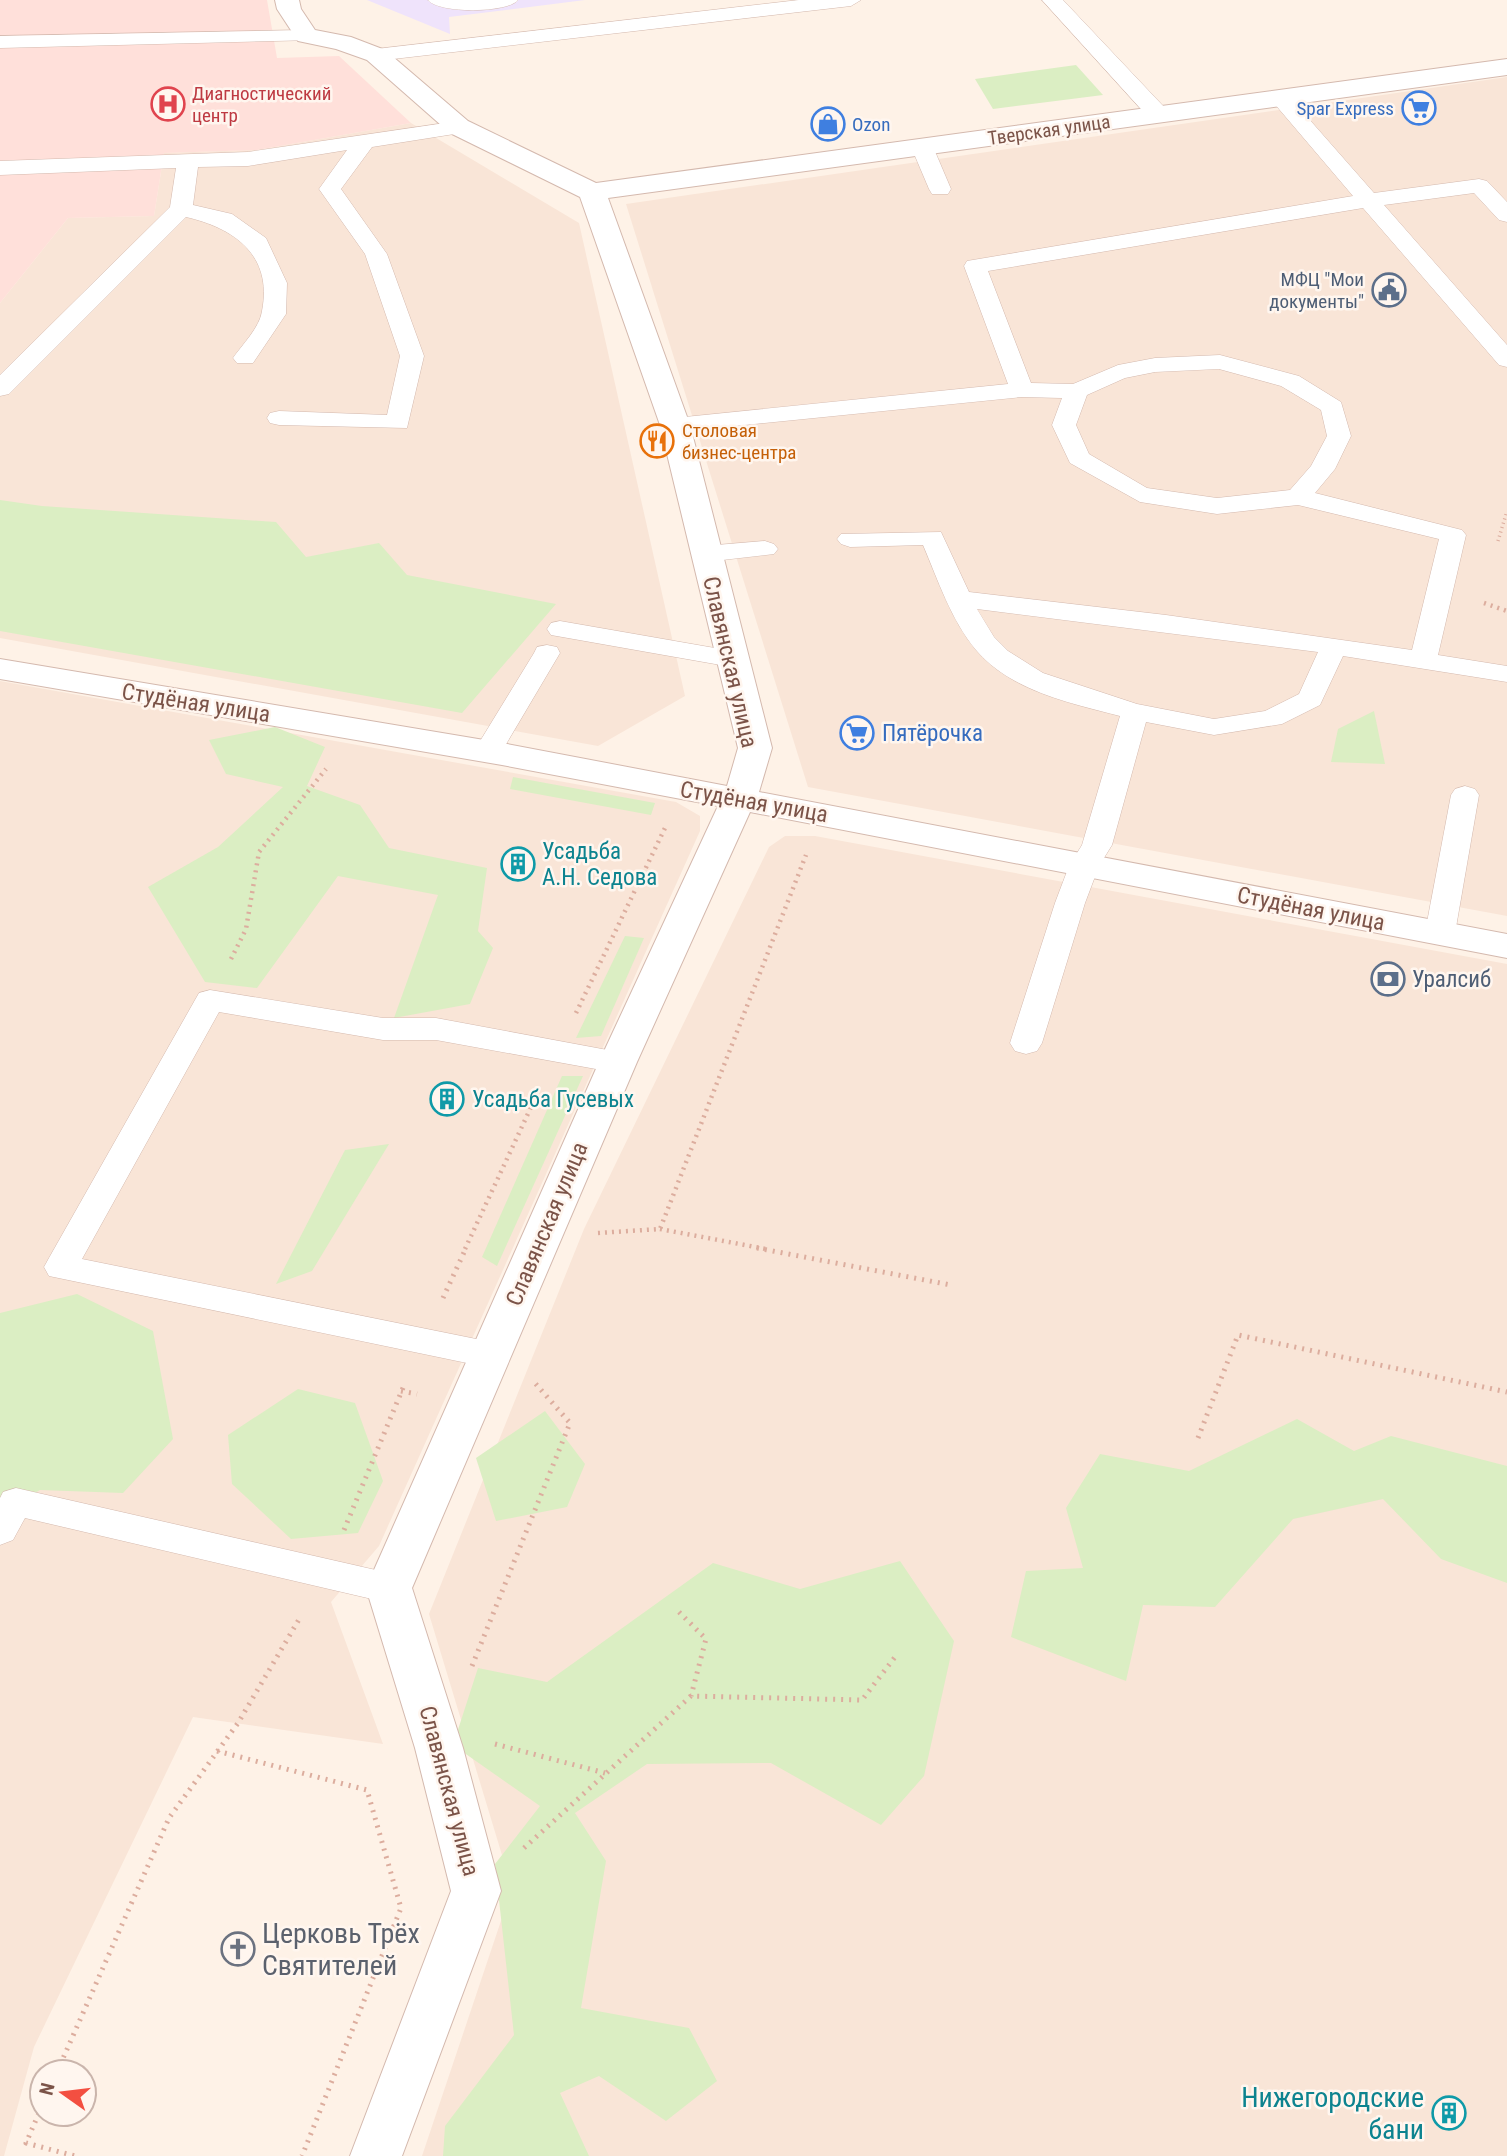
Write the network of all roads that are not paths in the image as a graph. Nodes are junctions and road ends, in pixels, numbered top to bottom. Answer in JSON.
{"nodes":[{"id":1,"x":287,"y":0,"type":"edge"},
{"id":2,"x":438,"y":0,"type":"edge"},
{"id":3,"x":508,"y":0,"type":"edge"},
{"id":4,"x":851,"y":0,"type":"edge"},
{"id":5,"x":1052,"y":0,"type":"edge"},
{"id":6,"x":307,"y":36,"type":"junction"},
{"id":7,"x":0,"y":42,"type":"edge"},
{"id":8,"x":376,"y":55,"type":"junction"},
{"id":9,"x":1507,"y":67,"type":"edge"},
{"id":10,"x":1280,"y":98,"type":"junction"},
{"id":11,"x":1158,"y":114,"type":"junction"},
{"id":12,"x":459,"y":127,"type":"junction"},
{"id":13,"x":363,"y":144,"type":"junction"},
{"id":14,"x":923,"y":149,"type":"junction"},
{"id":15,"x":188,"y":162,"type":"junction"},
{"id":16,"x":0,"y":168,"type":"edge"},
{"id":17,"x":940,"y":189,"type":"dead end"},
{"id":18,"x":592,"y":192,"type":"junction"},
{"id":19,"x":1369,"y":200,"type":"junction"},
{"id":20,"x":181,"y":209,"type":"junction"},
{"id":21,"x":1507,"y":215,"type":"edge"},
{"id":22,"x":245,"y":358,"type":"dead end"},
{"id":23,"x":1507,"y":360,"type":"edge"},
{"id":24,"x":0,"y":389,"type":"edge"},
{"id":25,"x":1022,"y":390,"type":"junction"},
{"id":26,"x":1077,"y":391,"type":"junction"},
{"id":27,"x":279,"y":418,"type":"dead end"},
{"id":28,"x":676,"y":425,"type":"junction"},
{"id":29,"x":1298,"y":497,"type":"junction"},
{"id":30,"x":850,"y":539,"type":"dead end"},
{"id":31,"x":765,"y":549,"type":"dead end"},
{"id":32,"x":705,"y":554,"type":"junction"},
{"id":33,"x":961,"y":599,"type":"junction"},
{"id":34,"x":1334,"y":646,"type":"junction"},
{"id":35,"x":732,"y":659,"type":"junction"},
{"id":36,"x":1423,"y":660,"type":"junction"},
{"id":37,"x":0,"y":669,"type":"edge"},
{"id":38,"x":1507,"y":674,"type":"edge"},
{"id":39,"x":1135,"y":712,"type":"junction"},
{"id":40,"x":488,"y":751,"type":"junction"},
{"id":41,"x":1465,"y":795,"type":"dead end"},
{"id":42,"x":737,"y":800,"type":"junction"},
{"id":43,"x":1084,"y":866,"type":"junction"},
{"id":44,"x":1440,"y":933,"type":"junction"},
{"id":45,"x":1507,"y":946,"type":"edge"},
{"id":46,"x":1026,"y":1044,"type":"dead end"},
{"id":47,"x":618,"y":1062,"type":"junction"},
{"id":48,"x":491,"y":1355,"type":"junction"},
{"id":49,"x":0,"y":1530,"type":"edge"},
{"id":50,"x":389,"y":1588,"type":"junction"},
{"id":51,"x":376,"y":2156,"type":"edge"}],
"edges":[{"from":1,"to":6,"type":"street"},
{"from":2,"to":3,"type":"lane"},
{"from":4,"to":8,"type":"lane"},
{"from":5,"to":11,"type":"lane"},
{"from":6,"to":7,"type":"lane"},
{"from":6,"to":8,"type":"street"},
{"from":8,"to":12,"type":"street"},
{"from":9,"to":10,"type":"street","name":"Тверская улица"},
{"from":10,"to":11,"type":"street","name":"Тверская улица"},
{"from":10,"to":19,"type":"lane"},
{"from":11,"to":14,"type":"street","name":"Тверская улица"},
{"from":12,"to":13,"type":"lane"},
{"from":12,"to":18,"type":"street"},
{"from":13,"to":15,"type":"lane"},
{"from":13,"to":27,"type":"lane"},
{"from":14,"to":17,"type":"lane"},
{"from":14,"to":18,"type":"street","name":"Тверская улица"},
{"from":15,"to":16,"type":"lane"},
{"from":15,"to":20,"type":"lane"},
{"from":18,"to":28,"type":"street","name":"Славянская улица"},
{"from":19,"to":21,"type":"lane"},
{"from":19,"to":23,"type":"lane"},
{"from":19,"to":25,"type":"lane"},
{"from":20,"to":22,"type":"lane"},
{"from":20,"to":24,"type":"lane"},
{"from":25,"to":26,"type":"lane"},
{"from":25,"to":28,"type":"lane"},
{"from":26,"to":29,"type":"lane"},
{"from":26,"to":29,"type":"lane"},
{"from":28,"to":32,"type":"street","name":"Славянская улица"},
{"from":29,"to":36,"type":"lane"},
{"from":30,"to":33,"type":"lane"},
{"from":31,"to":32,"type":"lane"},
{"from":32,"to":35,"type":"street","name":"Славянская улица"},
{"from":33,"to":34,"type":"lane"},
{"from":33,"to":39,"type":"lane"},
{"from":34,"to":36,"type":"lane"},
{"from":34,"to":39,"type":"lane"},
{"from":35,"to":40,"type":"lane"},
{"from":35,"to":42,"type":"street","name":"Славянская улица"},
{"from":36,"to":38,"type":"lane"},
{"from":37,"to":40,"type":"street","name":"Студёная улица"},
{"from":39,"to":43,"type":"lane"},
{"from":40,"to":42,"type":"street","name":"Студёная улица"},
{"from":41,"to":44,"type":"lane"},
{"from":42,"to":43,"type":"street","name":"Студёная улица"},
{"from":42,"to":47,"type":"street","name":"Славянская улица"},
{"from":43,"to":44,"type":"street","name":"Студёная улица"},
{"from":43,"to":46,"type":"lane"},
{"from":44,"to":45,"type":"street","name":"Студёная улица"},
{"from":47,"to":48,"type":"street","name":"Славянская улица"},
{"from":47,"to":48,"type":"lane"},
{"from":48,"to":50,"type":"street","name":"Славянская улица"},
{"from":49,"to":50,"type":"lane"},
{"from":50,"to":51,"type":"street","name":"Славянская улица"}]}
